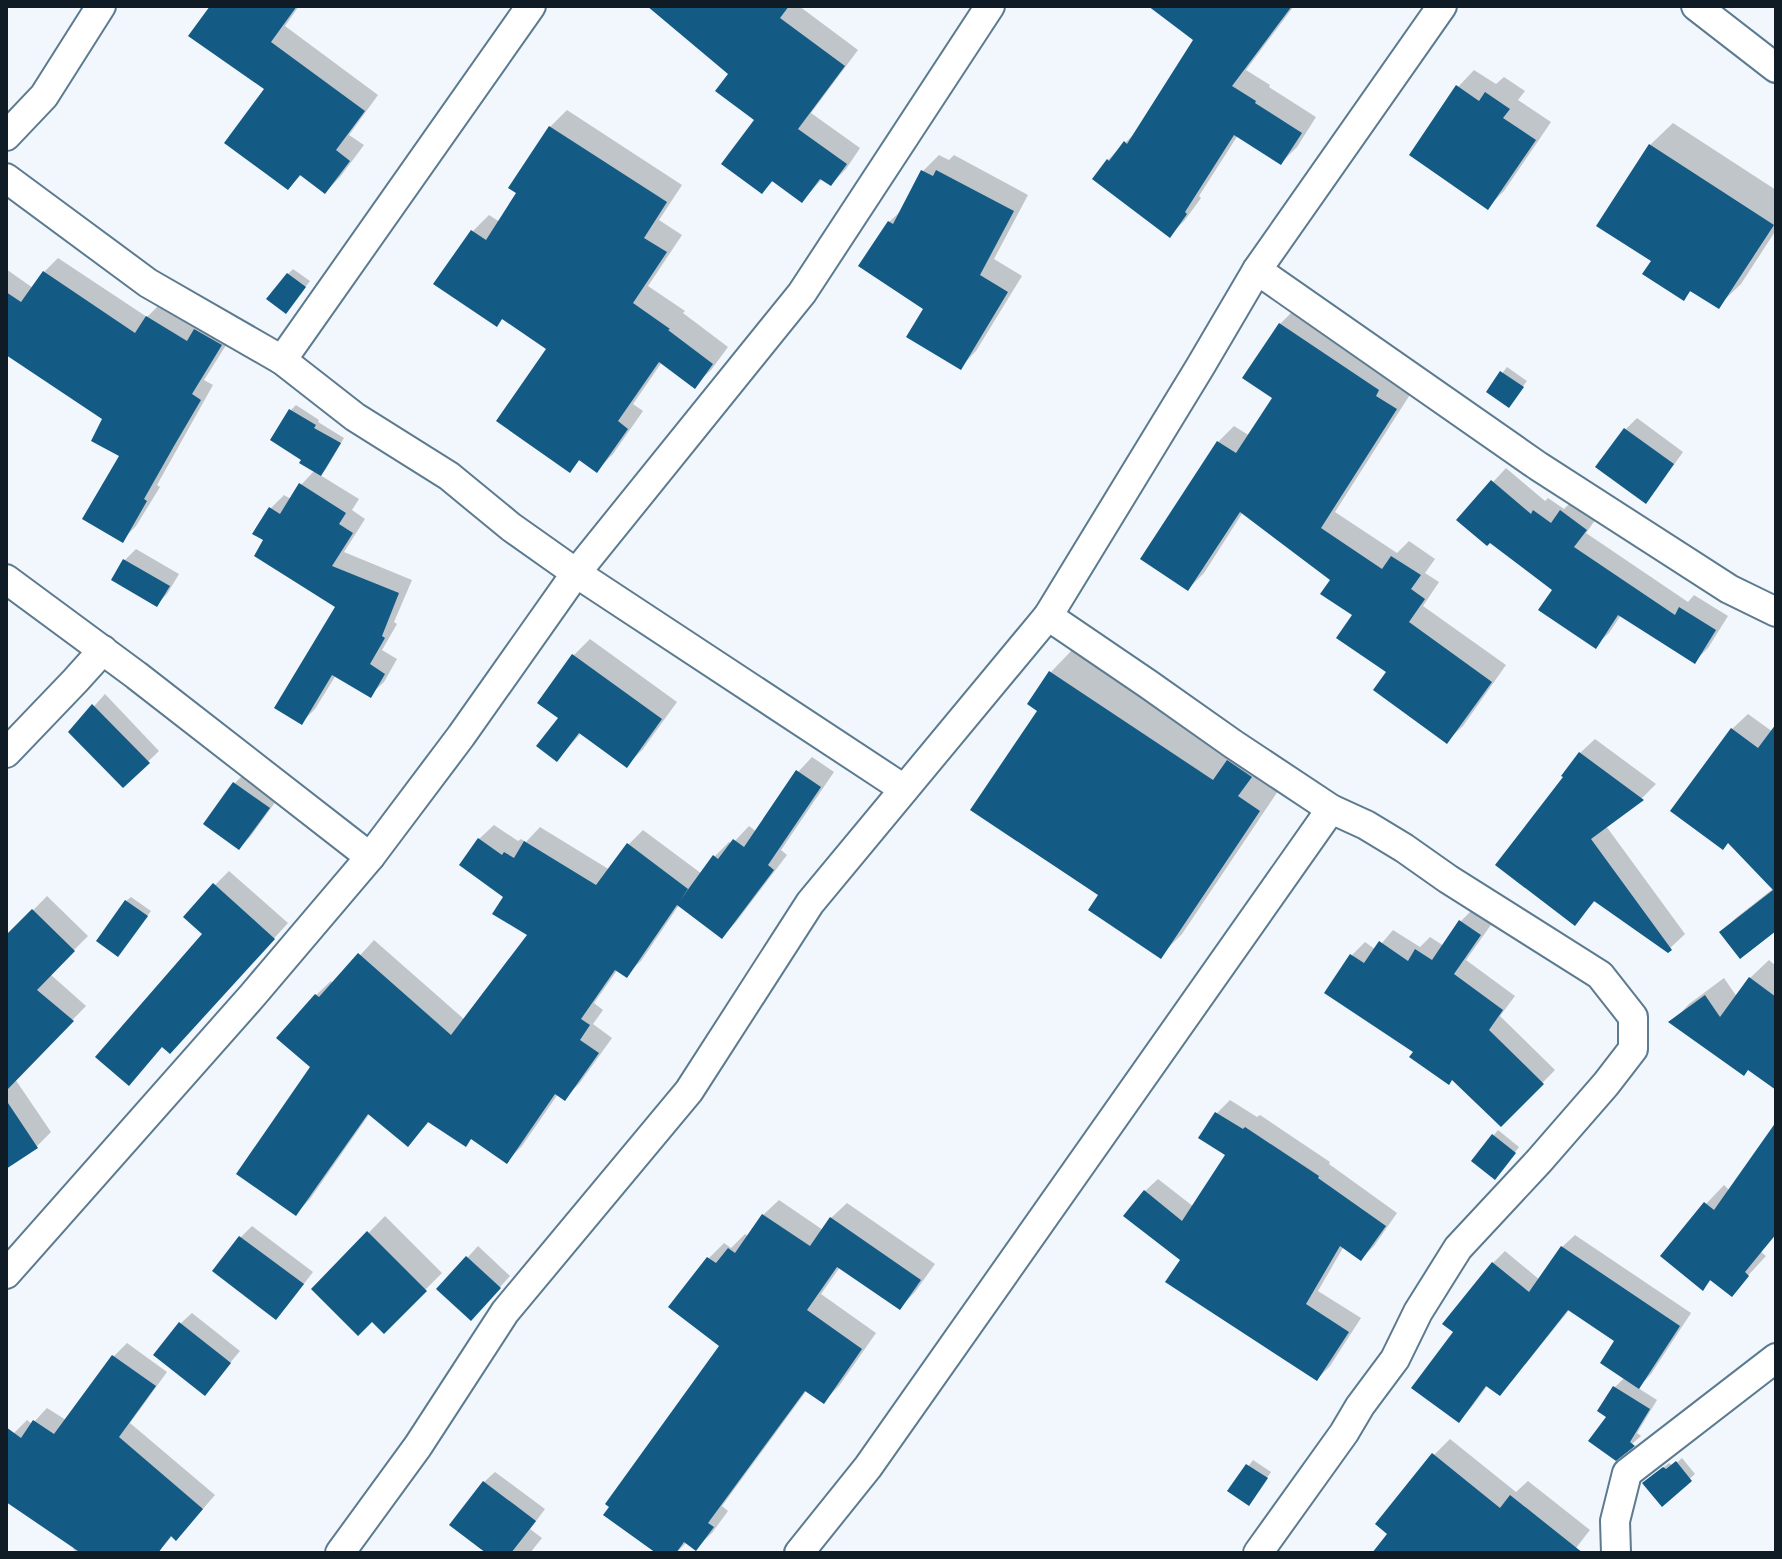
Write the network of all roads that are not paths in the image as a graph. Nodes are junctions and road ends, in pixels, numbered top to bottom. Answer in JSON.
{"nodes":[{"id":1,"x":101,"y":6,"type":"edge"},
{"id":2,"x":531,"y":6,"type":"edge"},
{"id":3,"x":990,"y":6,"type":"edge"},
{"id":4,"x":1442,"y":6,"type":"edge"},
{"id":5,"x":1696,"y":6,"type":"edge"},
{"id":6,"x":1776,"y":68,"type":"edge"},
{"id":7,"x":6,"y":136,"type":"edge"},
{"id":8,"x":6,"y":178,"type":"edge"},
{"id":9,"x":1257,"y":270,"type":"junction"},
{"id":10,"x":282,"y":360,"type":"junction"},
{"id":11,"x":576,"y":573,"type":"junction"},
{"id":12,"x":6,"y":579,"type":"edge"},
{"id":13,"x":1776,"y":612,"type":"edge"},
{"id":14,"x":1048,"y":616,"type":"junction"},
{"id":15,"x":103,"y":650,"type":"junction"},
{"id":16,"x":6,"y":753,"type":"edge"},
{"id":17,"x":904,"y":789,"type":"junction"},
{"id":18,"x":1331,"y":809,"type":"junction"},
{"id":19,"x":370,"y":857,"type":"junction"},
{"id":20,"x":6,"y":1274,"type":"edge"},
{"id":21,"x":1776,"y":1358,"type":"edge"},
{"id":22,"x":340,"y":1553,"type":"edge"},
{"id":23,"x":799,"y":1553,"type":"edge"},
{"id":24,"x":1258,"y":1553,"type":"edge"},
{"id":25,"x":1616,"y":1553,"type":"edge"}],
"edges":[{"from":1,"to":7,"type":"street"},
{"from":2,"to":10,"type":"street"},
{"from":3,"to":11,"type":"street"},
{"from":4,"to":9,"type":"street"},
{"from":5,"to":6,"type":"street"},
{"from":8,"to":10,"type":"street"},
{"from":9,"to":13,"type":"street"},
{"from":9,"to":14,"type":"street"},
{"from":10,"to":11,"type":"street"},
{"from":11,"to":17,"type":"street"},
{"from":11,"to":19,"type":"street"},
{"from":12,"to":15,"type":"street"},
{"from":14,"to":17,"type":"street"},
{"from":14,"to":18,"type":"street"},
{"from":15,"to":16,"type":"street"},
{"from":15,"to":19,"type":"street"},
{"from":17,"to":22,"type":"street"},
{"from":18,"to":23,"type":"street"},
{"from":18,"to":24,"type":"street"},
{"from":19,"to":20,"type":"street"},
{"from":21,"to":25,"type":"street"}]}
